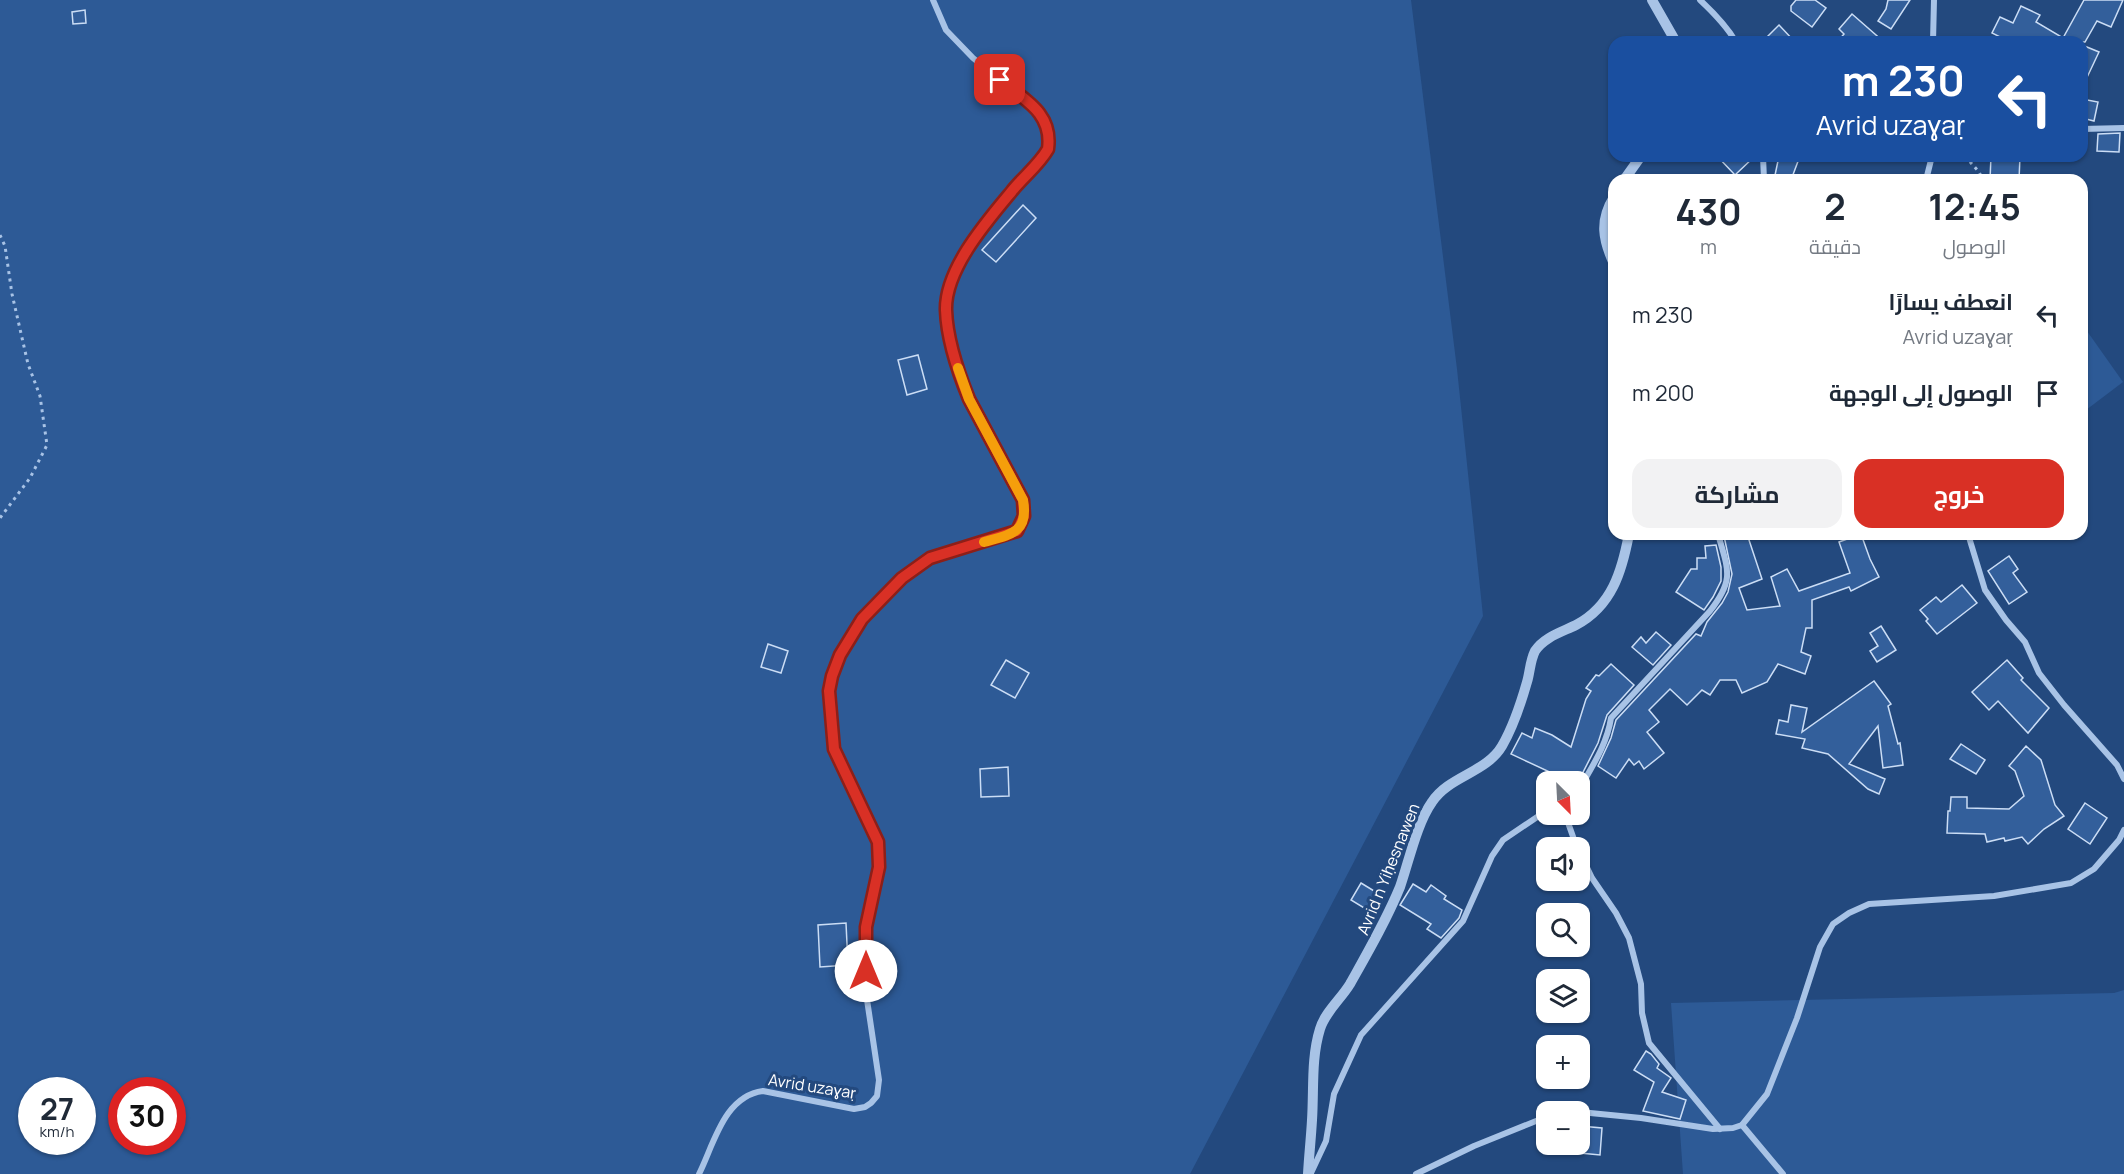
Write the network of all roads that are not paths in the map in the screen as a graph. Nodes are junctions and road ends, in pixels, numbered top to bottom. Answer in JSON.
{"nodes":[{"id":1,"x":933,"y":0,"type":"edge"},
{"id":2,"x":1652,"y":0,"type":"edge"},
{"id":3,"x":1700,"y":0,"type":"edge"},
{"id":4,"x":1934,"y":0,"type":"edge"},
{"id":5,"x":1673,"y":36,"type":"edge"},
{"id":6,"x":1732,"y":36,"type":"edge"},
{"id":7,"x":1933,"y":36,"type":"edge"},
{"id":8,"x":2124,"y":128,"type":"edge"},
{"id":9,"x":2088,"y":129,"type":"edge"},
{"id":10,"x":1608,"y":212,"type":"edge"},
{"id":11,"x":1608,"y":250,"type":"edge"},
{"id":12,"x":1627,"y":540,"type":"edge"},
{"id":13,"x":1719,"y":540,"type":"edge"},
{"id":14,"x":1970,"y":540,"type":"edge"},
{"id":15,"x":1590,"y":771,"type":"edge"},
{"id":16,"x":2124,"y":779,"type":"edge"},
{"id":17,"x":1536,"y":818,"type":"edge"},
{"id":18,"x":2124,"y":830,"type":"edge"},
{"id":19,"x":1590,"y":874,"type":"edge"},
{"id":20,"x":1590,"y":1113,"type":"edge"},
{"id":21,"x":1536,"y":1121,"type":"edge"},
{"id":22,"x":1742,"y":1125,"type":"junction"},
{"id":23,"x":1720,"y":1129,"type":"junction"},
{"id":24,"x":699,"y":1174,"type":"edge"},
{"id":25,"x":1309,"y":1174,"type":"edge"},
{"id":26,"x":1416,"y":1174,"type":"edge"},
{"id":27,"x":1783,"y":1174,"type":"edge"}],
"edges":[{"from":1,"to":24,"type":"street","name":"Avrid uzaɣaṛ"},
{"from":2,"to":5,"type":"street"},
{"from":3,"to":6,"type":"street"},
{"from":4,"to":7,"type":"street"},
{"from":8,"to":9,"type":"street"},
{"from":10,"to":11,"type":"street"},
{"from":12,"to":25,"type":"street","name":"Avrid n Yiḥesnawen"},
{"from":13,"to":15,"type":"street"},
{"from":14,"to":16,"type":"street"},
{"from":17,"to":25,"type":"street"},
{"from":18,"to":22,"type":"street"},
{"from":19,"to":23,"type":"street"},
{"from":20,"to":23,"type":"street"},
{"from":21,"to":26,"type":"street"},
{"from":22,"to":23,"type":"street"},
{"from":22,"to":27,"type":"street"}]}
